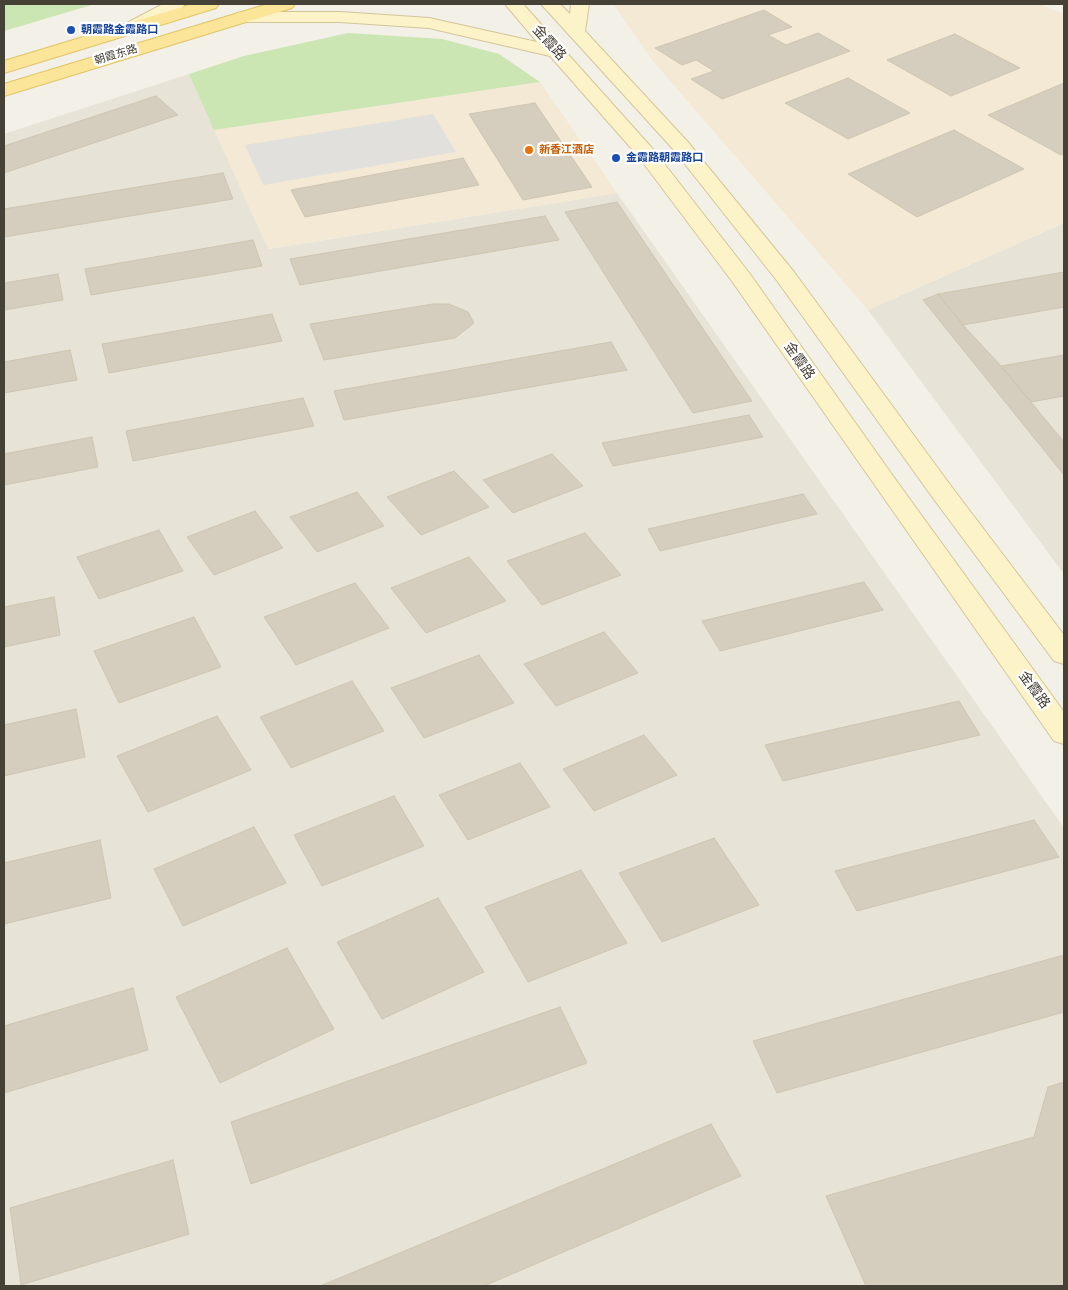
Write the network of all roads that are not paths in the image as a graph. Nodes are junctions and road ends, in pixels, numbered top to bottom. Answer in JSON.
{"nodes":[{"id":1,"x":176,"y":4,"type":"edge"},
{"id":2,"x":210,"y":4,"type":"edge"},
{"id":3,"x":286,"y":4,"type":"edge"},
{"id":4,"x":514,"y":4,"type":"edge"},
{"id":5,"x":550,"y":4,"type":"edge"},
{"id":6,"x":580,"y":4,"type":"edge"},
{"id":7,"x":243,"y":17,"type":"junction"},
{"id":8,"x":129,"y":29,"type":"junction"},
{"id":9,"x":576,"y":32,"type":"junction"},
{"id":10,"x":557,"y":52,"type":"junction"},
{"id":11,"x":4,"y":67,"type":"edge"},
{"id":12,"x":4,"y":90,"type":"edge"},
{"id":13,"x":1064,"y":654,"type":"edge"},
{"id":14,"x":1064,"y":733,"type":"edge"}],
"edges":[{"from":1,"to":8,"type":"main road"},
{"from":2,"to":8,"type":"main road","name":"朝霞东路"},
{"from":3,"to":7,"type":"main road","name":"朝霞东路"},
{"from":4,"to":10,"type":"main road","name":"金霞路"},
{"from":5,"to":9,"type":"main road","name":"金霞路"},
{"from":6,"to":9,"type":"main road"},
{"from":7,"to":10,"type":"main road"},
{"from":7,"to":12,"type":"main road","name":"朝霞东路"},
{"from":8,"to":11,"type":"main road","name":"朝霞东路"},
{"from":9,"to":13,"type":"main road","name":"金霞路"},
{"from":10,"to":14,"type":"main road","name":"金霞路"}]}
